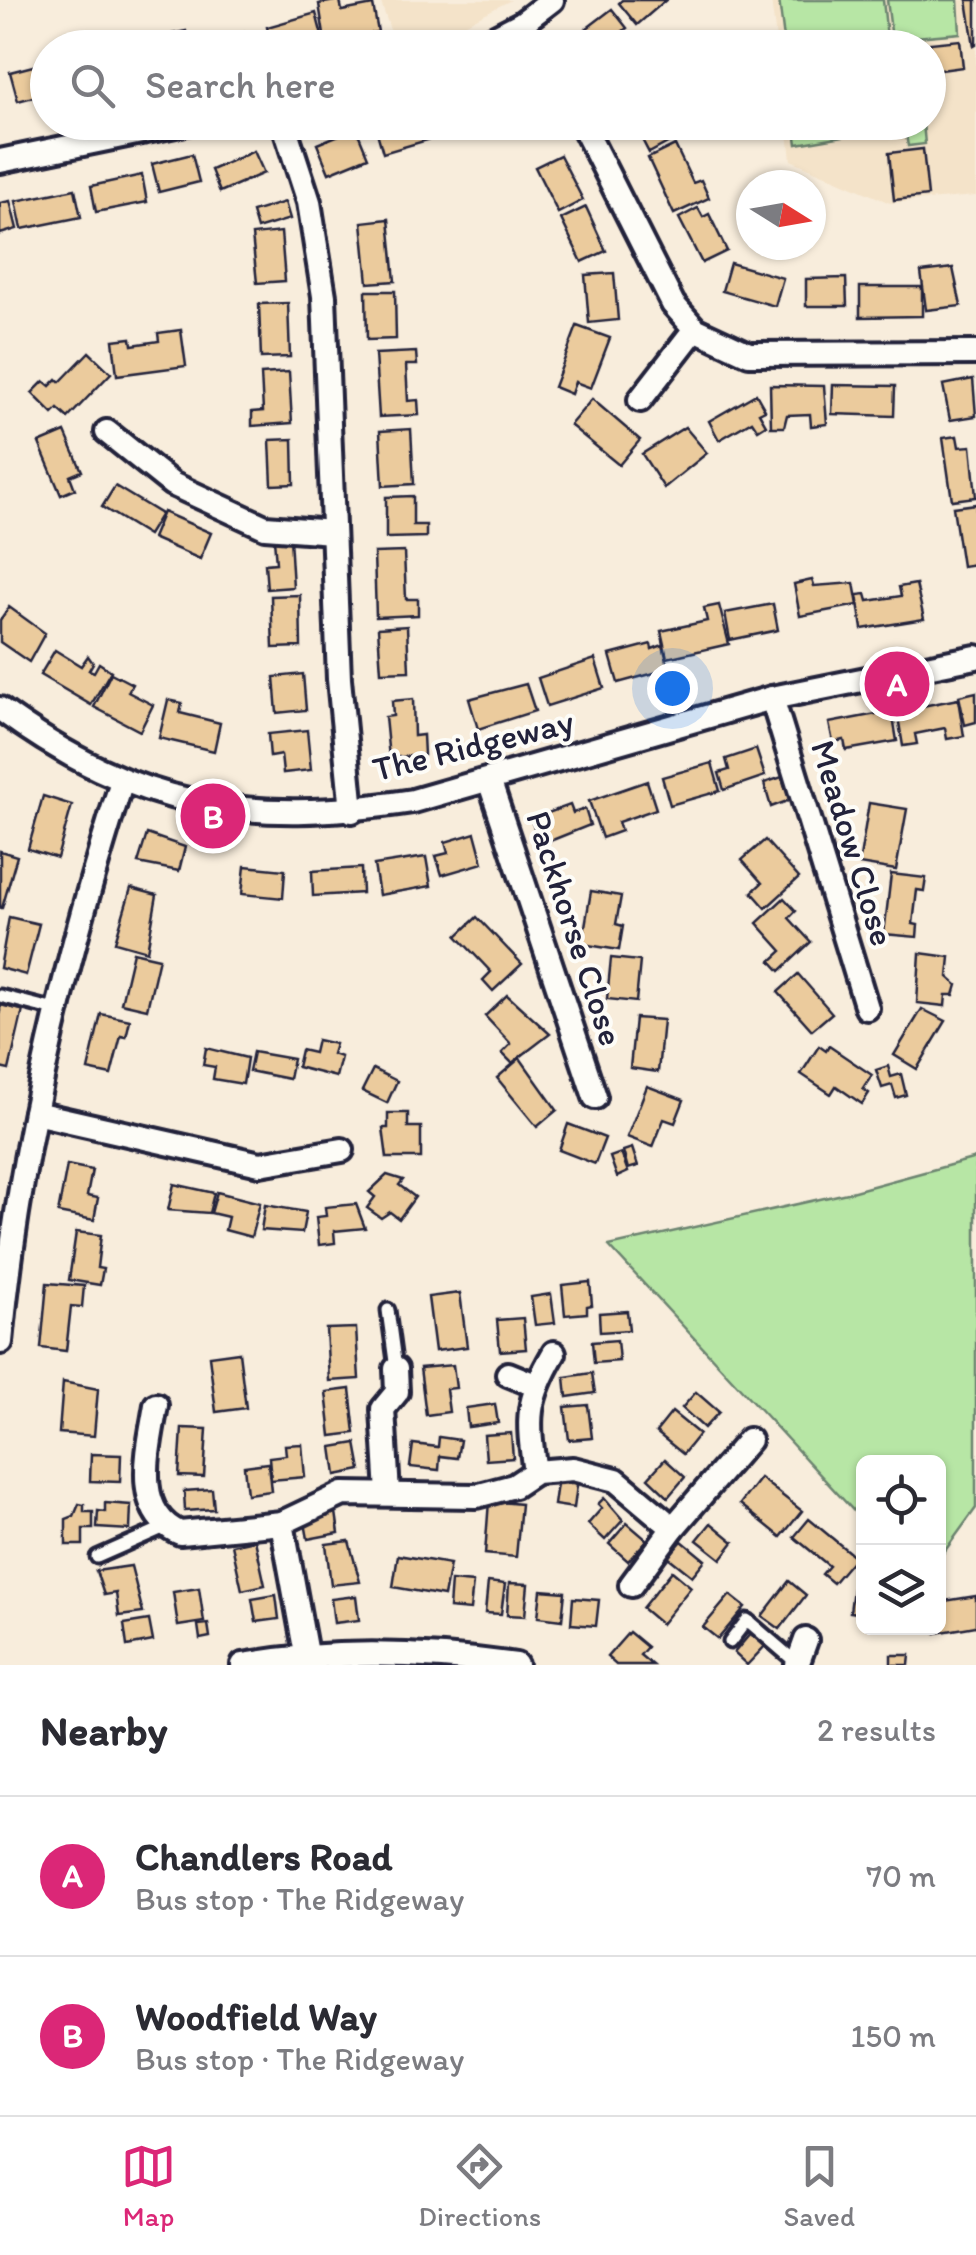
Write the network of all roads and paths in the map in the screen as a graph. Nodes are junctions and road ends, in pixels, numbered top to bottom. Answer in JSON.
{"nodes":[{"id":1,"x":552,"y":0,"type":"edge"},
{"id":2,"x":522,"y":23,"type":"junction"},
{"id":3,"x":509,"y":30,"type":"edge"},
{"id":4,"x":526,"y":30,"type":"edge"},
{"id":5,"x":102,"y":140,"type":"edge"},
{"id":6,"x":289,"y":140,"type":"edge"},
{"id":7,"x":589,"y":140,"type":"edge"},
{"id":8,"x":0,"y":161,"type":"edge"},
{"id":9,"x":695,"y":329,"type":"junction"},
{"id":10,"x":976,"y":353,"type":"edge"},
{"id":11,"x":640,"y":400,"type":"dead end"},
{"id":12,"x":107,"y":432,"type":"dead end"},
{"id":13,"x":334,"y":532,"type":"junction"},
{"id":14,"x":976,"y":657,"type":"edge"},
{"id":15,"x":772,"y":698,"type":"junction"},
{"id":16,"x":0,"y":709,"type":"edge"},
{"id":17,"x":489,"y":780,"type":"junction"},
{"id":18,"x":122,"y":782,"type":"junction"},
{"id":19,"x":352,"y":810,"type":"junction"},
{"id":20,"x":0,"y":996,"type":"edge"},
{"id":21,"x":866,"y":1008,"type":"dead end"},
{"id":22,"x":59,"y":1010,"type":"junction"},
{"id":23,"x":595,"y":1097,"type":"dead end"},
{"id":24,"x":34,"y":1113,"type":"junction"},
{"id":25,"x":342,"y":1150,"type":"dead end"},
{"id":26,"x":5,"y":1241,"type":"edge"},
{"id":27,"x":388,"y":1310,"type":"dead end"},
{"id":28,"x":1,"y":1342,"type":"edge"},
{"id":29,"x":554,"y":1353,"type":"dead end"},
{"id":30,"x":396,"y":1369,"type":"joint"},
{"id":31,"x":508,"y":1374,"type":"dead end"},
{"id":32,"x":535,"y":1385,"type":"junction"},
{"id":33,"x":156,"y":1405,"type":"dead end"},
{"id":34,"x":749,"y":1440,"type":"dead end"},
{"id":35,"x":535,"y":1472,"type":"junction"},
{"id":36,"x":388,"y":1494,"type":"junction"},
{"id":37,"x":282,"y":1523,"type":"junction"},
{"id":38,"x":165,"y":1527,"type":"junction"},
{"id":39,"x":673,"y":1528,"type":"junction"},
{"id":40,"x":96,"y":1557,"type":"dead end"},
{"id":41,"x":631,"y":1585,"type":"dead end"},
{"id":42,"x":806,"y":1640,"type":"dead end"},
{"id":43,"x":730,"y":1642,"type":"dead end"},
{"id":44,"x":306,"y":1654,"type":"junction"},
{"id":45,"x":435,"y":1659,"type":"edge"},
{"id":46,"x":798,"y":1664,"type":"edge"},
{"id":47,"x":243,"y":1665,"type":"edge"},
{"id":48,"x":516,"y":1665,"type":"edge"}],
"edges":[{"from":1,"to":2,"type":"street"},
{"from":2,"to":3,"type":"street"},
{"from":2,"to":4,"type":"street"},
{"from":5,"to":8,"type":"street"},
{"from":6,"to":13,"type":"street"},
{"from":7,"to":9,"type":"street"},
{"from":9,"to":10,"type":"street"},
{"from":9,"to":11,"type":"street"},
{"from":12,"to":13,"type":"street"},
{"from":13,"to":19,"type":"street"},
{"from":14,"to":15,"type":"street","name":"The Ridgeway"},
{"from":15,"to":17,"type":"street","name":"The Ridgeway"},
{"from":15,"to":21,"type":"street","name":"Meadow Close"},
{"from":16,"to":18,"type":"street","name":"The Ridgeway"},
{"from":17,"to":19,"type":"street","name":"The Ridgeway"},
{"from":17,"to":23,"type":"street","name":"Packhorse Close"},
{"from":18,"to":19,"type":"street","name":"The Ridgeway"},
{"from":18,"to":22,"type":"street"},
{"from":20,"to":22,"type":"lane"},
{"from":22,"to":24,"type":"street"},
{"from":24,"to":25,"type":"street"},
{"from":24,"to":26,"type":"street"},
{"from":26,"to":28,"type":"street"},
{"from":27,"to":30,"type":"lane"},
{"from":29,"to":32,"type":"street"},
{"from":30,"to":36,"type":"street"},
{"from":31,"to":32,"type":"street"},
{"from":32,"to":35,"type":"street"},
{"from":33,"to":38,"type":"street"},
{"from":34,"to":39,"type":"street"},
{"from":35,"to":36,"type":"street"},
{"from":35,"to":39,"type":"street"},
{"from":36,"to":37,"type":"street"},
{"from":37,"to":38,"type":"street"},
{"from":37,"to":44,"type":"street"},
{"from":38,"to":40,"type":"lane"},
{"from":39,"to":41,"type":"street"},
{"from":42,"to":46,"type":"street"},
{"from":43,"to":46,"type":"lane"},
{"from":44,"to":45,"type":"street"},
{"from":44,"to":47,"type":"street"},
{"from":45,"to":48,"type":"street"}]}
